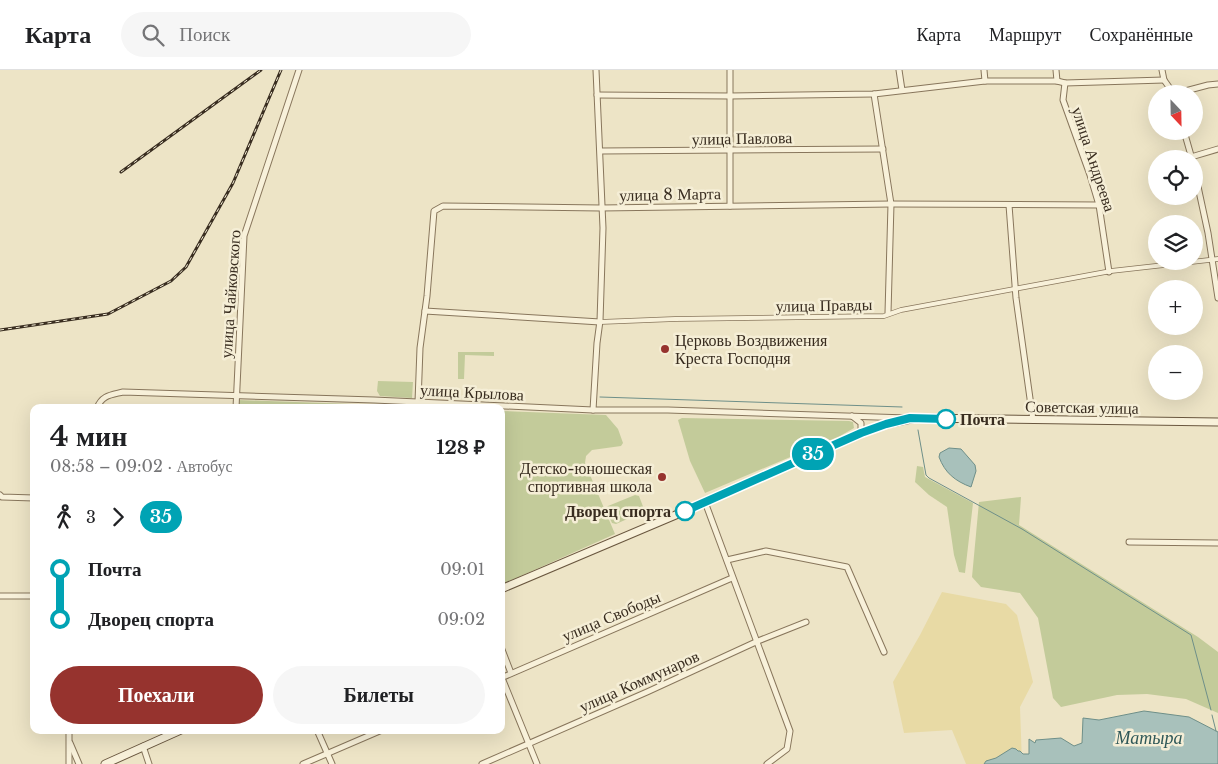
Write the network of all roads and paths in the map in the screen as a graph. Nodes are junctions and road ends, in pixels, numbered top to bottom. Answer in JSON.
{"nodes":[{"id":1,"x":299,"y":70,"type":"edge"},
{"id":2,"x":596,"y":70,"type":"edge"},
{"id":3,"x":730,"y":70,"type":"edge"},
{"id":4,"x":899,"y":70,"type":"edge"},
{"id":5,"x":984,"y":70,"type":"edge"},
{"id":6,"x":1056,"y":70,"type":"edge"},
{"id":7,"x":1162,"y":70,"type":"edge"},
{"id":8,"x":1164,"y":80,"type":"junction"},
{"id":9,"x":1057,"y":81,"type":"junction"},
{"id":10,"x":985,"y":82,"type":"junction"},
{"id":11,"x":1064,"y":83,"type":"junction"},
{"id":12,"x":1218,"y":84,"type":"edge"},
{"id":13,"x":1168,"y":85,"type":"edge"},
{"id":14,"x":1203,"y":86,"type":"edge"},
{"id":15,"x":902,"y":90,"type":"junction"},
{"id":16,"x":874,"y":94,"type":"junction"},
{"id":17,"x":597,"y":95,"type":"junction"},
{"id":18,"x":730,"y":96,"type":"junction"},
{"id":19,"x":883,"y":149,"type":"junction"},
{"id":20,"x":1218,"y":149,"type":"edge"},
{"id":21,"x":601,"y":151,"type":"junction"},
{"id":22,"x":729,"y":151,"type":"junction"},
{"id":23,"x":1203,"y":154,"type":"edge"},
{"id":24,"x":891,"y":204,"type":"junction"},
{"id":25,"x":1008,"y":205,"type":"junction"},
{"id":26,"x":1099,"y":205,"type":"junction"},
{"id":27,"x":1202,"y":205,"type":"edge"},
{"id":28,"x":730,"y":206,"type":"junction"},
{"id":29,"x":603,"y":208,"type":"junction"},
{"id":30,"x":1218,"y":259,"type":"edge"},
{"id":31,"x":1212,"y":260,"type":"junction"},
{"id":32,"x":1109,"y":272,"type":"junction"},
{"id":33,"x":1016,"y":290,"type":"junction"},
{"id":34,"x":1218,"y":298,"type":"edge"},
{"id":35,"x":425,"y":311,"type":"junction"},
{"id":36,"x":888,"y":313,"type":"junction"},
{"id":37,"x":600,"y":322,"type":"junction"},
{"id":38,"x":236,"y":396,"type":"junction"},
{"id":39,"x":418,"y":402,"type":"junction"},
{"id":40,"x":98,"y":404,"type":"edge"},
{"id":41,"x":236,"y":404,"type":"edge"},
{"id":42,"x":432,"y":404,"type":"edge"},
{"id":43,"x":505,"y":408,"type":"edge"},
{"id":44,"x":593,"y":410,"type":"junction"},
{"id":45,"x":852,"y":416,"type":"junction"},
{"id":46,"x":910,"y":418,"type":"junction"},
{"id":47,"x":1032,"y":420,"type":"junction"},
{"id":48,"x":1218,"y":422,"type":"edge"},
{"id":49,"x":861,"y":433,"type":"junction"},
{"id":50,"x":0,"y":495,"type":"edge"},
{"id":51,"x":30,"y":498,"type":"edge"},
{"id":52,"x":705,"y":502,"type":"junction"},
{"id":53,"x":1129,"y":542,"type":"dead end"},
{"id":54,"x":1218,"y":543,"type":"edge"},
{"id":55,"x":727,"y":560,"type":"junction"},
{"id":56,"x":732,"y":578,"type":"junction"},
{"id":57,"x":505,"y":587,"type":"edge"},
{"id":58,"x":0,"y":596,"type":"edge"},
{"id":59,"x":30,"y":596,"type":"edge"},
{"id":60,"x":806,"y":622,"type":"dead end"},
{"id":61,"x":758,"y":641,"type":"junction"},
{"id":62,"x":884,"y":652,"type":"dead end"},
{"id":63,"x":505,"y":657,"type":"edge"},
{"id":64,"x":511,"y":673,"type":"junction"},
{"id":65,"x":505,"y":676,"type":"edge"},
{"id":66,"x":505,"y":685,"type":"edge"},
{"id":67,"x":69,"y":734,"type":"edge"},
{"id":68,"x":171,"y":734,"type":"edge"},
{"id":69,"x":319,"y":734,"type":"edge"},
{"id":70,"x":373,"y":734,"type":"edge"},
{"id":71,"x":69,"y":740,"type":"junction"},
{"id":72,"x":529,"y":744,"type":"junction"},
{"id":73,"x":144,"y":746,"type":"junction"},
{"id":74,"x":328,"y":754,"type":"junction"},
{"id":75,"x":69,"y":764,"type":"edge"},
{"id":76,"x":79,"y":764,"type":"edge"},
{"id":77,"x":105,"y":764,"type":"edge"},
{"id":78,"x":149,"y":764,"type":"edge"},
{"id":79,"x":303,"y":764,"type":"edge"},
{"id":80,"x":332,"y":764,"type":"edge"},
{"id":81,"x":482,"y":764,"type":"edge"},
{"id":82,"x":537,"y":764,"type":"edge"},
{"id":83,"x":767,"y":764,"type":"edge"}],
"edges":[{"from":1,"to":38,"type":"street","name":"улица Чайковского"},
{"from":2,"to":17,"type":"street"},
{"from":3,"to":18,"type":"street"},
{"from":4,"to":15,"type":"street"},
{"from":5,"to":10,"type":"street"},
{"from":6,"to":9,"type":"street"},
{"from":7,"to":8,"type":"street"},
{"from":8,"to":11,"type":"street"},
{"from":8,"to":13,"type":"street"},
{"from":9,"to":10,"type":"street"},
{"from":9,"to":11,"type":"street"},
{"from":10,"to":15,"type":"street"},
{"from":11,"to":26,"type":"street","name":"улица Андреева"},
{"from":12,"to":14,"type":"street"},
{"from":15,"to":16,"type":"street"},
{"from":16,"to":18,"type":"street"},
{"from":16,"to":19,"type":"street"},
{"from":17,"to":18,"type":"street"},
{"from":17,"to":21,"type":"street"},
{"from":18,"to":22,"type":"street"},
{"from":19,"to":22,"type":"street","name":"улица Павлова"},
{"from":19,"to":24,"type":"street"},
{"from":20,"to":23,"type":"street"},
{"from":21,"to":22,"type":"street","name":"улица Павлова"},
{"from":21,"to":29,"type":"street"},
{"from":22,"to":28,"type":"street"},
{"from":24,"to":25,"type":"street","name":"улица 8 Марта"},
{"from":24,"to":28,"type":"street","name":"улица 8 Марта"},
{"from":24,"to":36,"type":"street"},
{"from":25,"to":26,"type":"street","name":"улица 8 Марта"},
{"from":25,"to":33,"type":"street"},
{"from":26,"to":32,"type":"street","name":"улица Андреева"},
{"from":27,"to":31,"type":"street"},
{"from":28,"to":29,"type":"street","name":"улица 8 Марта"},
{"from":29,"to":35,"type":"street","name":"улица 8 Марта"},
{"from":29,"to":37,"type":"street"},
{"from":30,"to":31,"type":"street","name":"улица Правды"},
{"from":31,"to":32,"type":"street","name":"улица Правды"},
{"from":31,"to":34,"type":"street"},
{"from":32,"to":33,"type":"street","name":"улица Правды"},
{"from":33,"to":36,"type":"street","name":"улица Правды"},
{"from":33,"to":47,"type":"street"},
{"from":35,"to":37,"type":"street","name":"улица Правды"},
{"from":35,"to":39,"type":"street","name":"улица 8 Марта"},
{"from":36,"to":37,"type":"street","name":"улица Правды"},
{"from":37,"to":44,"type":"street"},
{"from":38,"to":39,"type":"street","name":"улица Крылова"},
{"from":38,"to":40,"type":"street","name":"улица Крылова"},
{"from":38,"to":41,"type":"street","name":"улица Чайковского"},
{"from":39,"to":42,"type":"street","name":"улица Крылова"},
{"from":43,"to":44,"type":"street","name":"улица Крылова"},
{"from":44,"to":45,"type":"street","name":"улица Крылова"},
{"from":45,"to":46,"type":"street","name":"улица Крылова"},
{"from":45,"to":49,"type":"street"},
{"from":46,"to":47,"type":"main road","name":"Советская улица"},
{"from":46,"to":49,"type":"main road","name":"Советская улица"},
{"from":47,"to":48,"type":"main road","name":"Советская улица"},
{"from":49,"to":52,"type":"main road","name":"Советская улица"},
{"from":50,"to":51,"type":"street"},
{"from":52,"to":55,"type":"street"},
{"from":52,"to":57,"type":"main road","name":"Советская улица"},
{"from":53,"to":54,"type":"street"},
{"from":55,"to":56,"type":"street"},
{"from":55,"to":62,"type":"street"},
{"from":56,"to":61,"type":"street"},
{"from":56,"to":64,"type":"street","name":"улица Свободы"},
{"from":58,"to":59,"type":"street"},
{"from":60,"to":61,"type":"street","name":"улица Коммунаров"},
{"from":61,"to":72,"type":"street","name":"улица Коммунаров"},
{"from":61,"to":83,"type":"street"},
{"from":63,"to":64,"type":"street"},
{"from":64,"to":65,"type":"street","name":"улица Свободы"},
{"from":66,"to":72,"type":"street"},
{"from":67,"to":71,"type":"street"},
{"from":68,"to":73,"type":"main road"},
{"from":69,"to":74,"type":"street"},
{"from":70,"to":74,"type":"street"},
{"from":71,"to":75,"type":"street"},
{"from":71,"to":76,"type":"street"},
{"from":72,"to":81,"type":"street","name":"улица Коммунаров"},
{"from":72,"to":82,"type":"street"},
{"from":73,"to":77,"type":"main road"},
{"from":73,"to":78,"type":"street"},
{"from":74,"to":79,"type":"street"},
{"from":74,"to":80,"type":"street"}]}
